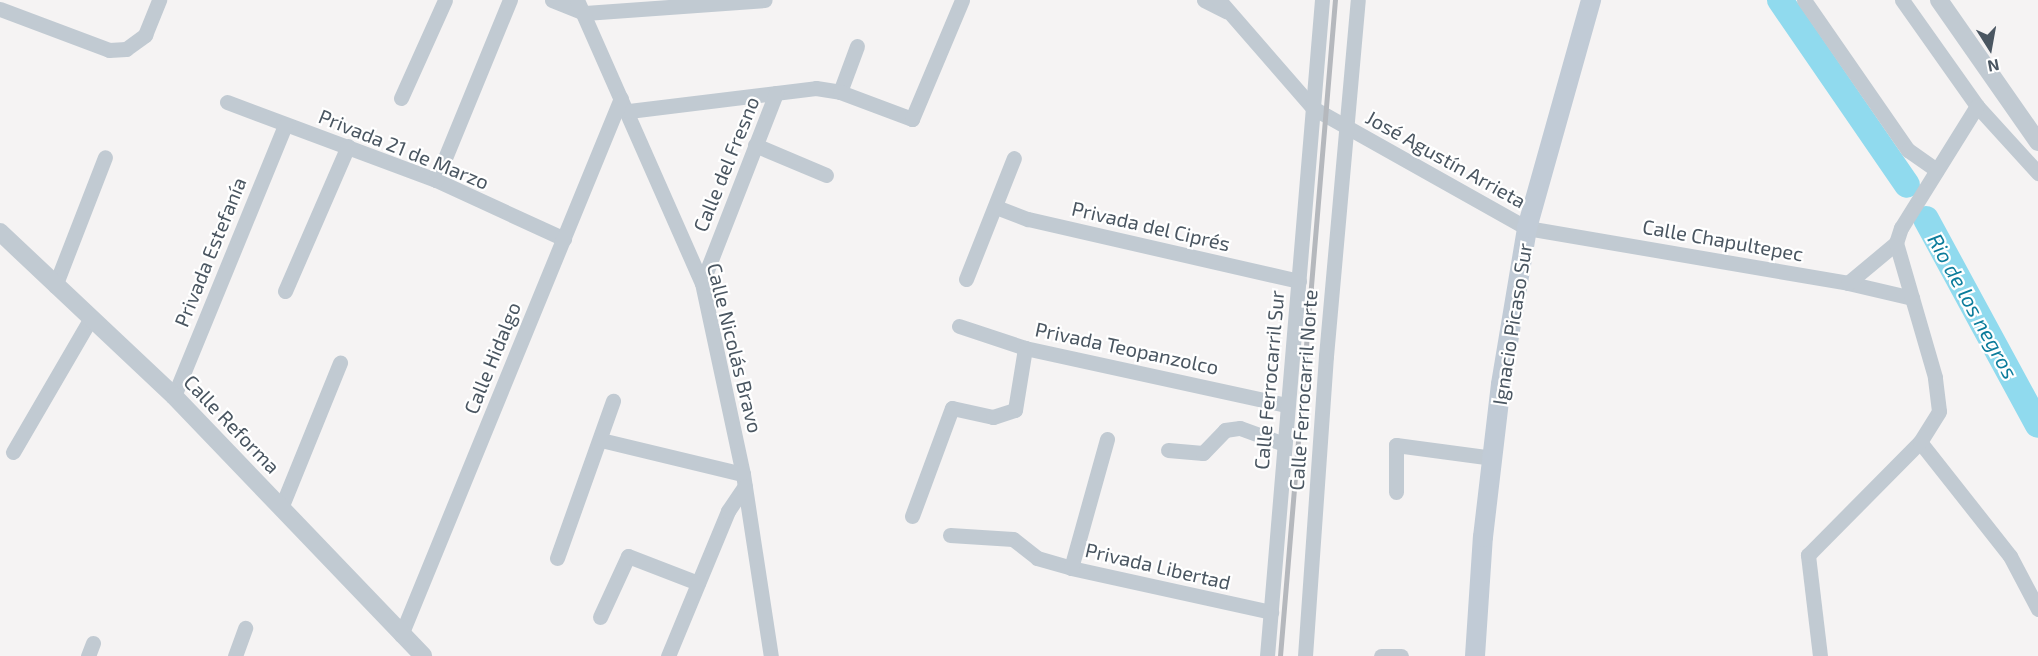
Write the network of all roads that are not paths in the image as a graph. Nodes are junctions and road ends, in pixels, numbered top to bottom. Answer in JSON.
{"nodes":[{"id":1,"x":159,"y":0,"type":"edge"},
{"id":2,"x":446,"y":0,"type":"edge"},
{"id":3,"x":510,"y":0,"type":"edge"},
{"id":4,"x":552,"y":0,"type":"edge"},
{"id":5,"x":765,"y":0,"type":"edge"},
{"id":6,"x":962,"y":0,"type":"edge"},
{"id":7,"x":1204,"y":0,"type":"edge"},
{"id":8,"x":1219,"y":0,"type":"edge"},
{"id":9,"x":1322,"y":0,"type":"edge"},
{"id":10,"x":1358,"y":0,"type":"edge"},
{"id":11,"x":1591,"y":0,"type":"edge"},
{"id":12,"x":1804,"y":0,"type":"edge"},
{"id":13,"x":1902,"y":0,"type":"edge"},
{"id":14,"x":1939,"y":0,"type":"edge"},
{"id":15,"x":581,"y":7,"type":"edge"},
{"id":16,"x":0,"y":9,"type":"edge"},
{"id":17,"x":1229,"y":13,"type":"junction"},
{"id":18,"x":857,"y":46,"type":"dead end"},
{"id":19,"x":840,"y":92,"type":"junction"},
{"id":20,"x":776,"y":93,"type":"junction"},
{"id":21,"x":401,"y":98,"type":"dead end"},
{"id":22,"x":227,"y":102,"type":"dead end"},
{"id":23,"x":625,"y":104,"type":"junction"},
{"id":24,"x":1977,"y":106,"type":"junction"},
{"id":25,"x":1313,"y":108,"type":"junction"},
{"id":26,"x":285,"y":125,"type":"junction"},
{"id":27,"x":1344,"y":127,"type":"junction"},
{"id":28,"x":2038,"y":142,"type":"edge"},
{"id":29,"x":755,"y":145,"type":"junction"},
{"id":30,"x":348,"y":146,"type":"junction"},
{"id":31,"x":105,"y":157,"type":"dead end"},
{"id":32,"x":1014,"y":158,"type":"dead end"},
{"id":33,"x":1937,"y":170,"type":"junction"},
{"id":34,"x":2038,"y":173,"type":"edge"},
{"id":35,"x":826,"y":175,"type":"dead end"},
{"id":36,"x":436,"y":180,"type":"junction"},
{"id":37,"x":996,"y":207,"type":"junction"},
{"id":38,"x":1527,"y":228,"type":"junction"},
{"id":39,"x":0,"y":232,"type":"edge"},
{"id":40,"x":564,"y":239,"type":"junction"},
{"id":41,"x":1896,"y":243,"type":"junction"},
{"id":42,"x":966,"y":279,"type":"dead end"},
{"id":43,"x":1299,"y":282,"type":"junction"},
{"id":44,"x":702,"y":283,"type":"junction"},
{"id":45,"x":1848,"y":283,"type":"junction"},
{"id":46,"x":55,"y":286,"type":"junction"},
{"id":47,"x":285,"y":291,"type":"dead end"},
{"id":48,"x":1912,"y":298,"type":"junction"},
{"id":49,"x":91,"y":318,"type":"junction"},
{"id":50,"x":959,"y":326,"type":"dead end"},
{"id":51,"x":1025,"y":348,"type":"junction"},
{"id":52,"x":340,"y":363,"type":"dead end"},
{"id":53,"x":174,"y":396,"type":"junction"},
{"id":54,"x":614,"y":401,"type":"dead end"},
{"id":55,"x":1287,"y":405,"type":"junction"},
{"id":56,"x":1107,"y":439,"type":"dead end"},
{"id":57,"x":601,"y":440,"type":"junction"},
{"id":58,"x":1920,"y":442,"type":"junction"},
{"id":59,"x":1284,"y":444,"type":"junction"},
{"id":60,"x":1168,"y":450,"type":"dead end"},
{"id":61,"x":14,"y":452,"type":"dead end"},
{"id":62,"x":1493,"y":458,"type":"junction"},
{"id":63,"x":744,"y":480,"type":"junction"},
{"id":64,"x":1396,"y":492,"type":"dead end"},
{"id":65,"x":281,"y":508,"type":"junction"},
{"id":66,"x":912,"y":516,"type":"dead end"},
{"id":67,"x":950,"y":535,"type":"dead end"},
{"id":68,"x":557,"y":558,"type":"dead end"},
{"id":69,"x":1071,"y":568,"type":"junction"},
{"id":70,"x":698,"y":583,"type":"junction"},
{"id":71,"x":2038,"y":609,"type":"edge"},
{"id":72,"x":1271,"y":612,"type":"junction"},
{"id":73,"x":600,"y":617,"type":"dead end"},
{"id":74,"x":245,"y":628,"type":"dead end"},
{"id":75,"x":401,"y":635,"type":"junction"},
{"id":76,"x":235,"y":656,"type":"edge"},
{"id":77,"x":423,"y":656,"type":"edge"},
{"id":78,"x":668,"y":656,"type":"edge"},
{"id":79,"x":771,"y":656,"type":"edge"},
{"id":80,"x":1267,"y":656,"type":"edge"},
{"id":81,"x":1305,"y":656,"type":"edge"},
{"id":82,"x":1381,"y":656,"type":"edge"},
{"id":83,"x":1401,"y":656,"type":"edge"},
{"id":84,"x":1475,"y":656,"type":"edge"},
{"id":85,"x":1820,"y":656,"type":"edge"}],
"edges":[{"from":1,"to":16,"type":"street"},
{"from":2,"to":21,"type":"street"},
{"from":3,"to":36,"type":"street"},
{"from":4,"to":15,"type":"street"},
{"from":5,"to":15,"type":"street"},
{"from":6,"to":19,"type":"street"},
{"from":7,"to":17,"type":"street"},
{"from":8,"to":17,"type":"street","name":"José Agustín Arrieta"},
{"from":9,"to":25,"type":"street","name":"Calle Ferrocarril Sur"},
{"from":10,"to":27,"type":"street","name":"Calle Ferrocarril Norte"},
{"from":11,"to":38,"type":"main road","name":"Ignacio Picaso Sur"},
{"from":12,"to":33,"type":"street"},
{"from":13,"to":24,"type":"street"},
{"from":14,"to":28,"type":"street"},
{"from":15,"to":23,"type":"street","name":"Calle Nicolás Bravo"},
{"from":17,"to":25,"type":"street","name":"José Agustín Arrieta"},
{"from":18,"to":19,"type":"street"},
{"from":19,"to":20,"type":"street"},
{"from":20,"to":23,"type":"street"},
{"from":20,"to":29,"type":"street","name":"Calle del Fresno"},
{"from":22,"to":26,"type":"street","name":"Privada 21 de Marzo"},
{"from":23,"to":40,"type":"street","name":"Calle Hidalgo"},
{"from":23,"to":44,"type":"street","name":"Calle Nicolás Bravo"},
{"from":24,"to":33,"type":"street"},
{"from":24,"to":34,"type":"street"},
{"from":25,"to":27,"type":"street","name":"José Agustín Arrieta"},
{"from":25,"to":43,"type":"street","name":"Calle Ferrocarril Sur"},
{"from":26,"to":30,"type":"street","name":"Privada 21 de Marzo"},
{"from":26,"to":53,"type":"street","name":"Privada Estefanía"},
{"from":27,"to":38,"type":"street","name":"José Agustín Arrieta"},
{"from":27,"to":81,"type":"street","name":"Calle Ferrocarril Norte"},
{"from":29,"to":35,"type":"street"},
{"from":29,"to":44,"type":"street","name":"Calle del Fresno"},
{"from":30,"to":36,"type":"street","name":"Privada 21 de Marzo"},
{"from":30,"to":47,"type":"street"},
{"from":31,"to":46,"type":"street"},
{"from":32,"to":37,"type":"street"},
{"from":33,"to":41,"type":"street"},
{"from":36,"to":40,"type":"street","name":"Privada 21 de Marzo"},
{"from":37,"to":42,"type":"street"},
{"from":37,"to":43,"type":"street","name":"Privada del Ciprés"},
{"from":38,"to":45,"type":"street","name":"Calle Chapultepec"},
{"from":38,"to":62,"type":"main road","name":"Ignacio Picaso Sur"},
{"from":39,"to":46,"type":"street","name":"Calle Reforma"},
{"from":40,"to":75,"type":"street","name":"Calle Hidalgo"},
{"from":41,"to":45,"type":"street"},
{"from":41,"to":48,"type":"street"},
{"from":43,"to":55,"type":"street","name":"Calle Ferrocarril Sur"},
{"from":44,"to":63,"type":"street","name":"Calle Nicolás Bravo"},
{"from":45,"to":48,"type":"street","name":"Calle Chapultepec"},
{"from":46,"to":49,"type":"street","name":"Calle Reforma"},
{"from":48,"to":58,"type":"street"},
{"from":49,"to":53,"type":"street","name":"Calle Reforma"},
{"from":49,"to":61,"type":"street"},
{"from":50,"to":51,"type":"street","name":"Privada Teopanzolco"},
{"from":51,"to":55,"type":"street","name":"Privada Teopanzolco"},
{"from":51,"to":66,"type":"street"},
{"from":52,"to":65,"type":"street"},
{"from":53,"to":65,"type":"street","name":"Calle Reforma"},
{"from":54,"to":57,"type":"street"},
{"from":55,"to":59,"type":"street","name":"Calle Ferrocarril Sur"},
{"from":56,"to":69,"type":"street"},
{"from":57,"to":63,"type":"street"},
{"from":57,"to":68,"type":"street"},
{"from":58,"to":71,"type":"street"},
{"from":58,"to":85,"type":"street"},
{"from":59,"to":60,"type":"street"},
{"from":59,"to":72,"type":"street","name":"Calle Ferrocarril Sur"},
{"from":62,"to":64,"type":"street"},
{"from":62,"to":84,"type":"main road","name":"Ignacio Picaso Sur"},
{"from":63,"to":70,"type":"street"},
{"from":63,"to":79,"type":"street","name":"Calle Nicolás Bravo"},
{"from":65,"to":75,"type":"street","name":"Calle Reforma"},
{"from":67,"to":69,"type":"street","name":"Privada Libertad"},
{"from":69,"to":72,"type":"street","name":"Privada Libertad"},
{"from":70,"to":73,"type":"street"},
{"from":70,"to":78,"type":"street"},
{"from":72,"to":80,"type":"street","name":"Calle Ferrocarril Sur"},
{"from":74,"to":76,"type":"street"},
{"from":75,"to":77,"type":"street","name":"Calle Reforma"},
{"from":82,"to":83,"type":"street"}]}
